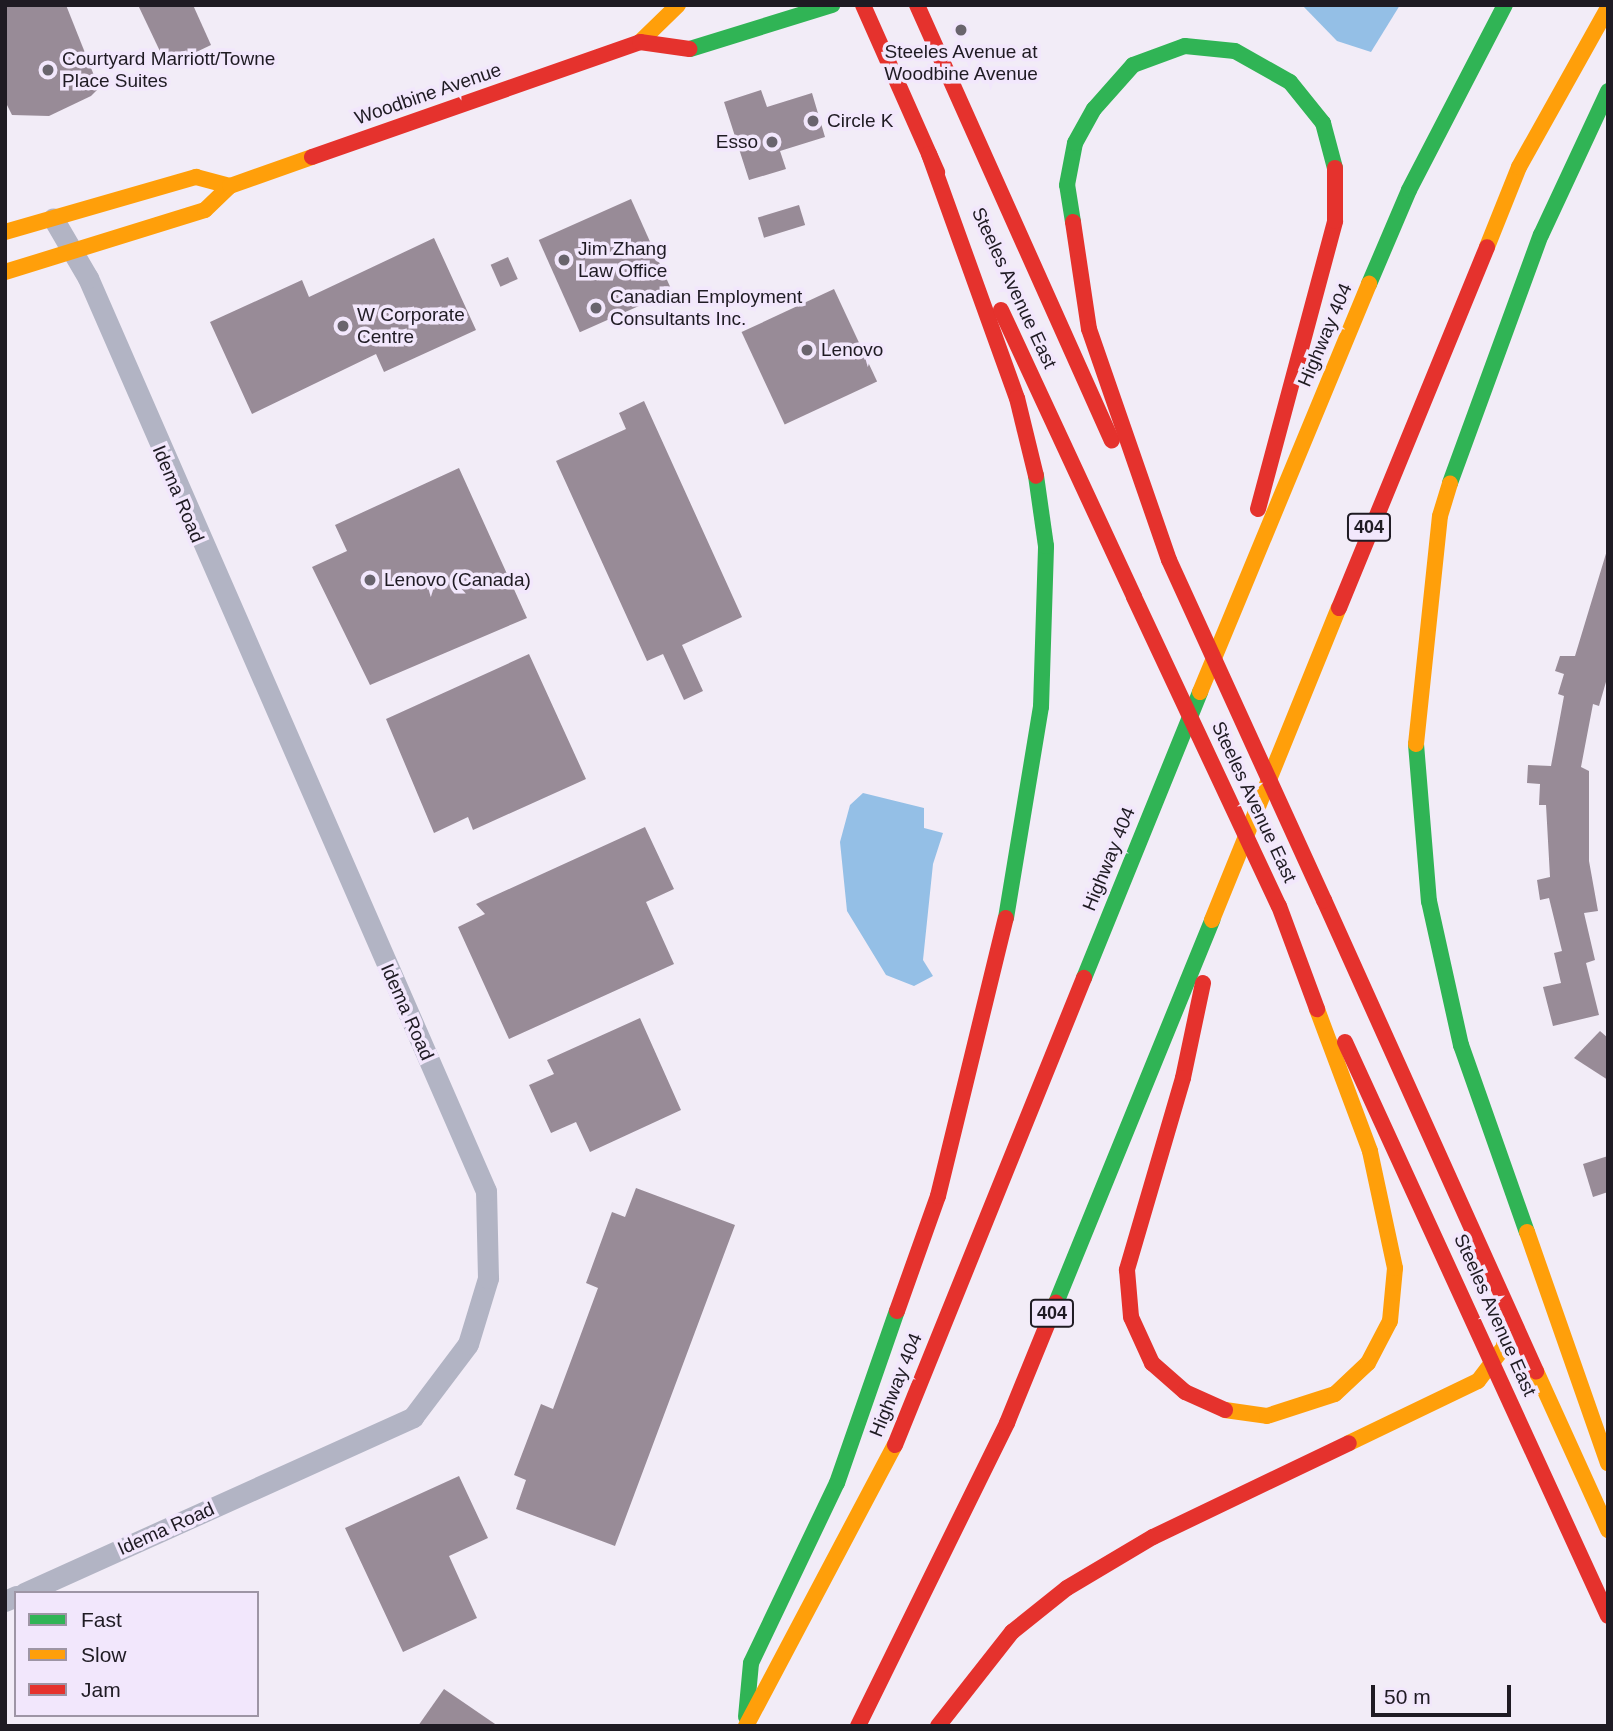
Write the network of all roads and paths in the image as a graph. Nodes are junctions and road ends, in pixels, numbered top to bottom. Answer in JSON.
{"nodes":[{"id":1,"x":678,"y":5,"type":"edge"},
{"id":2,"x":832,"y":5,"type":"edge"},
{"id":3,"x":863,"y":5,"type":"edge"},
{"id":4,"x":917,"y":5,"type":"edge"},
{"id":5,"x":1505,"y":5,"type":"edge"},
{"id":6,"x":1608,"y":8,"type":"edge"},
{"id":7,"x":640,"y":42,"type":"junction"},
{"id":8,"x":1608,"y":91,"type":"edge"},
{"id":9,"x":929,"y":154,"type":"junction"},
{"id":10,"x":230,"y":186,"type":"junction"},
{"id":11,"x":53,"y":218,"type":"junction"},
{"id":12,"x":5,"y":232,"type":"edge"},
{"id":13,"x":72,"y":251,"type":"junction"},
{"id":14,"x":5,"y":272,"type":"edge"},
{"id":15,"x":1169,"y":560,"type":"junction"},
{"id":16,"x":1244,"y":581,"type":"junction"},
{"id":17,"x":1222,"y":889,"type":"junction"},
{"id":18,"x":1279,"y":906,"type":"junction"},
{"id":19,"x":1507,"y":1315,"type":"junction"},
{"id":20,"x":1493,"y":1364,"type":"junction"},
{"id":21,"x":1608,"y":1463,"type":"edge"},
{"id":22,"x":1608,"y":1530,"type":"edge"},
{"id":23,"x":28,"y":1591,"type":"edge"},
{"id":24,"x":1608,"y":1616,"type":"edge"},
{"id":25,"x":745,"y":1726,"type":"edge"},
{"id":26,"x":858,"y":1726,"type":"edge"},
{"id":27,"x":938,"y":1726,"type":"edge"}],
"edges":[{"from":1,"to":7,"type":"main road","name":"Woodbine Avenue"},
{"from":2,"to":7,"type":"main road","name":"Woodbine Avenue"},
{"from":3,"to":9,"type":"main road","name":"Steeles Avenue East"},
{"from":4,"to":15,"type":"main road","name":"Steeles Avenue East"},
{"from":5,"to":16,"type":"main road","name":"Highway 404"},
{"from":6,"to":17,"type":"main road","number":"404"},
{"from":7,"to":10,"type":"main road","name":"Woodbine Avenue"},
{"from":8,"to":21,"type":"main road"},
{"from":9,"to":18,"type":"main road","name":"Steeles Avenue East","bridge":true},
{"from":9,"to":25,"type":"main road"},
{"from":10,"to":11,"type":"main road"},
{"from":10,"to":13,"type":"main road","name":"Woodbine Avenue"},
{"from":11,"to":12,"type":"main road"},
{"from":11,"to":13,"type":"street","name":"Idema Road"},
{"from":13,"to":14,"type":"main road","name":"Woodbine Avenue"},
{"from":13,"to":23,"type":"street","name":"Idema Road"},
{"from":15,"to":16,"type":"main road"},
{"from":15,"to":19,"type":"main road","name":"Steeles Avenue East","bridge":true},
{"from":16,"to":25,"type":"main road","name":"Highway 404"},
{"from":17,"to":18,"type":"main road"},
{"from":17,"to":26,"type":"main road","number":"404"},
{"from":18,"to":20,"type":"main road","name":"Steeles Avenue East"},
{"from":19,"to":20,"type":"main road"},
{"from":19,"to":22,"type":"main road","name":"Steeles Avenue East"},
{"from":20,"to":24,"type":"main road","name":"Steeles Avenue East"},
{"from":20,"to":27,"type":"main road"}]}
